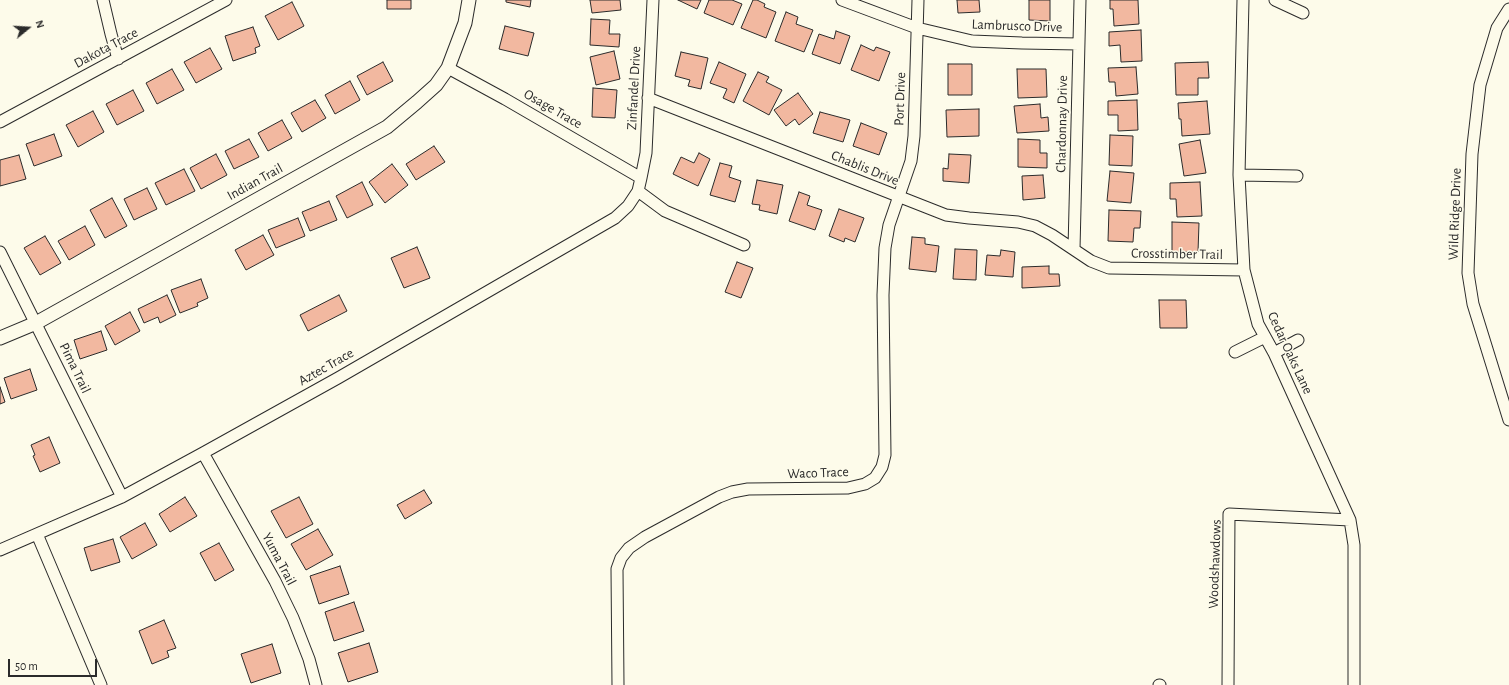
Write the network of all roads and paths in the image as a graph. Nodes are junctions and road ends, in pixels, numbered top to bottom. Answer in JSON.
{"nodes":[{"id":1,"x":103,"y":0,"type":"edge"},
{"id":2,"x":226,"y":0,"type":"edge"},
{"id":3,"x":469,"y":0,"type":"edge"},
{"id":4,"x":653,"y":0,"type":"edge"},
{"id":5,"x":842,"y":0,"type":"edge"},
{"id":6,"x":918,"y":0,"type":"edge"},
{"id":7,"x":1080,"y":0,"type":"edge"},
{"id":8,"x":1243,"y":0,"type":"edge"},
{"id":9,"x":1275,"y":0,"type":"edge"},
{"id":10,"x":1509,"y":10,"type":"edge"},
{"id":11,"x":1303,"y":13,"type":"dead end"},
{"id":12,"x":918,"y":28,"type":"junction"},
{"id":13,"x":1078,"y":44,"type":"junction"},
{"id":14,"x":118,"y":59,"type":"junction"},
{"id":15,"x":448,"y":68,"type":"junction"},
{"id":16,"x":648,"y":98,"type":"junction"},
{"id":17,"x":0,"y":122,"type":"edge"},
{"id":18,"x":1239,"y":175,"type":"junction"},
{"id":19,"x":1296,"y":176,"type":"dead end"},
{"id":20,"x":641,"y":178,"type":"junction"},
{"id":21,"x":638,"y":191,"type":"junction"},
{"id":22,"x":899,"y":197,"type":"junction"},
{"id":23,"x":744,"y":246,"type":"dead end"},
{"id":24,"x":1074,"y":249,"type":"junction"},
{"id":25,"x":0,"y":252,"type":"edge"},
{"id":26,"x":1109,"y":268,"type":"joint"},
{"id":27,"x":1244,"y":270,"type":"junction"},
{"id":28,"x":36,"y":323,"type":"junction"},
{"id":29,"x":1265,"y":337,"type":"junction"},
{"id":30,"x":0,"y":338,"type":"edge"},
{"id":31,"x":1298,"y":340,"type":"dead end"},
{"id":32,"x":1235,"y":352,"type":"dead end"},
{"id":33,"x":1274,"y":353,"type":"junction"},
{"id":34,"x":1509,"y":420,"type":"edge"},
{"id":35,"x":203,"y":453,"type":"junction"},
{"id":36,"x":122,"y":497,"type":"junction"},
{"id":37,"x":1350,"y":520,"type":"junction"},
{"id":38,"x":37,"y":534,"type":"junction"},
{"id":39,"x":0,"y":550,"type":"edge"},
{"id":40,"x":101,"y":685,"type":"edge"},
{"id":41,"x":316,"y":685,"type":"edge"},
{"id":42,"x":618,"y":685,"type":"edge"},
{"id":43,"x":1228,"y":685,"type":"edge"},
{"id":44,"x":1354,"y":685,"type":"edge"}],
"edges":[{"from":1,"to":14,"type":"street"},
{"from":2,"to":14,"type":"street","name":"Dakota Trace"},
{"from":3,"to":15,"type":"street","name":"Indian Trail"},
{"from":4,"to":16,"type":"street","name":"Zinfandel Drive"},
{"from":5,"to":12,"type":"street","name":"Lambrusco Drive"},
{"from":6,"to":12,"type":"street","name":"Port Drive"},
{"from":7,"to":13,"type":"street","name":"Chardonnay Drive"},
{"from":8,"to":18,"type":"street","name":"Cedar Oaks Lane"},
{"from":9,"to":11,"type":"street"},
{"from":10,"to":34,"type":"street","name":"Wild Ridge Drive"},
{"from":12,"to":13,"type":"street","name":"Lambrusco Drive"},
{"from":12,"to":22,"type":"street","name":"Port Drive"},
{"from":13,"to":24,"type":"street","name":"Chardonnay Drive"},
{"from":14,"to":17,"type":"street","name":"Dakota Trace"},
{"from":15,"to":20,"type":"street","name":"Osage Trace"},
{"from":15,"to":28,"type":"street","name":"Indian Trail"},
{"from":16,"to":20,"type":"street","name":"Zinfandel Drive"},
{"from":16,"to":22,"type":"street","name":"Chablis Drive"},
{"from":18,"to":19,"type":"street"},
{"from":18,"to":27,"type":"street","name":"Cedar Oaks Lane"},
{"from":20,"to":21,"type":"street","name":"Aztec Trace"},
{"from":21,"to":23,"type":"street"},
{"from":21,"to":35,"type":"street","name":"Aztec Trace"},
{"from":22,"to":24,"type":"street","name":"Chablis Drive"},
{"from":22,"to":42,"type":"street","name":"Waco Trace"},
{"from":24,"to":26,"type":"street","name":"Chablis Drive"},
{"from":25,"to":28,"type":"street","name":"Pima Trail"},
{"from":26,"to":27,"type":"street","name":"Crosstimber Trail"},
{"from":27,"to":29,"type":"street","name":"Cedar Oaks Lane"},
{"from":28,"to":30,"type":"street","name":"Indian Trail"},
{"from":28,"to":36,"type":"street","name":"Pima Trail"},
{"from":29,"to":32,"type":"street"},
{"from":29,"to":33,"type":"street","name":"Cedar Oaks Lane"},
{"from":31,"to":33,"type":"street"},
{"from":33,"to":37,"type":"street","name":"Cedar Oaks Lane"},
{"from":35,"to":36,"type":"street","name":"Aztec Trace"},
{"from":35,"to":41,"type":"street","name":"Yuma Trail"},
{"from":36,"to":38,"type":"street","name":"Aztec Trace"},
{"from":37,"to":43,"type":"street","name":"Woodshawdows"},
{"from":37,"to":44,"type":"street","name":"Cedar Oaks Lane"},
{"from":38,"to":39,"type":"street","name":"Aztec Trace"},
{"from":38,"to":40,"type":"street"}]}
